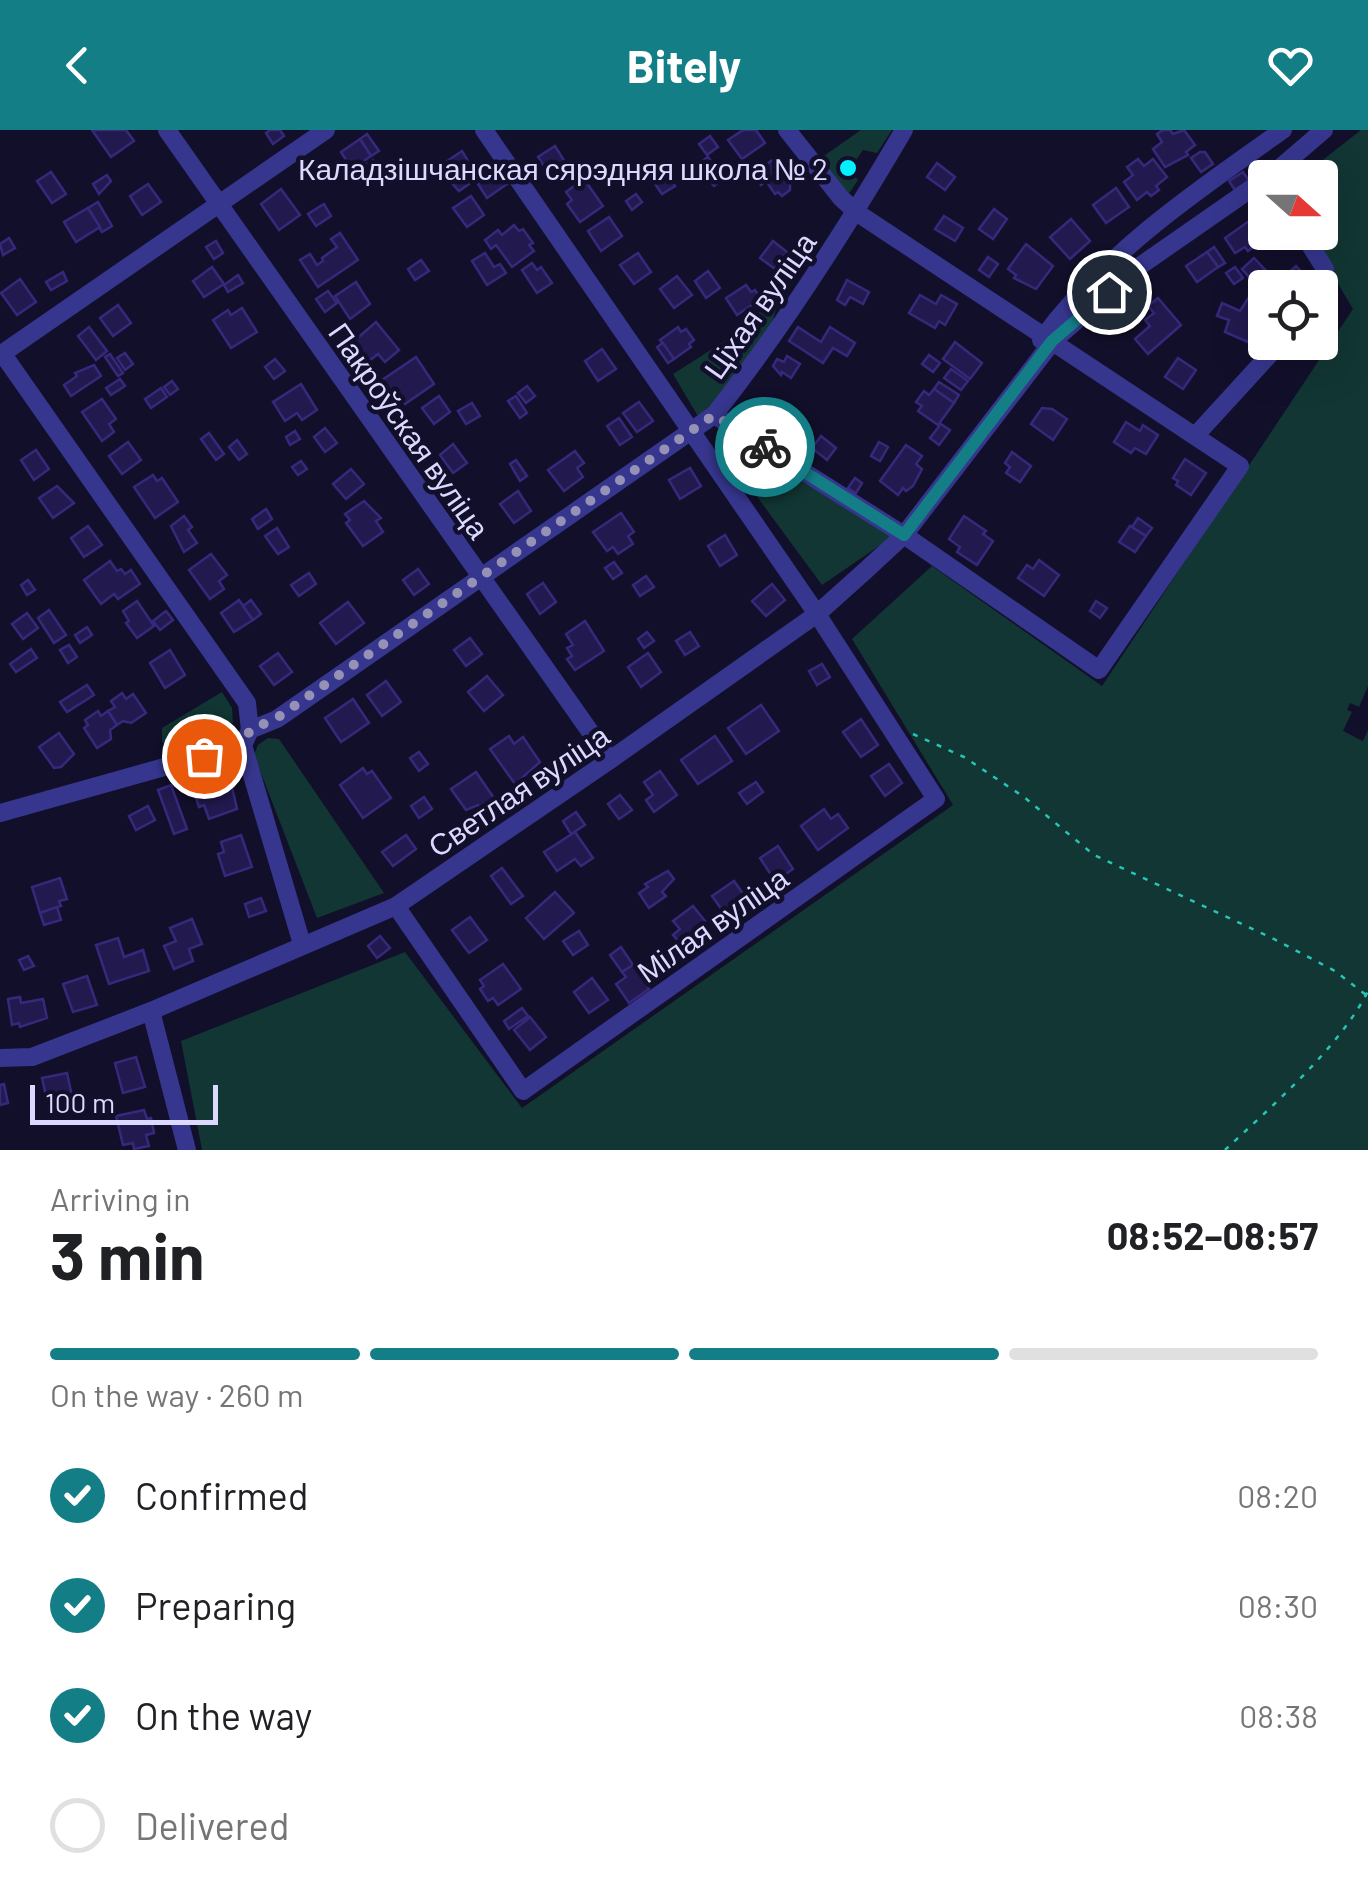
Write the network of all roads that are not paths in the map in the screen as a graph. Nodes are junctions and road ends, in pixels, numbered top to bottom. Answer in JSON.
{"nodes":[{"id":1,"x":167,"y":130,"type":"edge"},
{"id":2,"x":326,"y":130,"type":"edge"},
{"id":3,"x":484,"y":130,"type":"edge"},
{"id":4,"x":788,"y":130,"type":"edge"},
{"id":5,"x":904,"y":130,"type":"edge"},
{"id":6,"x":1283,"y":130,"type":"edge"},
{"id":7,"x":1324,"y":130,"type":"edge"},
{"id":8,"x":1252,"y":152,"type":"junction"},
{"id":9,"x":1257,"y":160,"type":"edge"},
{"id":10,"x":1289,"y":160,"type":"edge"},
{"id":11,"x":1209,"y":183,"type":"junction"},
{"id":12,"x":1248,"y":191,"type":"edge"},
{"id":13,"x":218,"y":204,"type":"junction"},
{"id":14,"x":1226,"y":206,"type":"junction"},
{"id":15,"x":856,"y":212,"type":"junction"},
{"id":16,"x":1313,"y":250,"type":"edge"},
{"id":17,"x":1120,"y":253,"type":"junction"},
{"id":18,"x":1137,"y":268,"type":"junction"},
{"id":19,"x":1325,"y":269,"type":"dead end"},
{"id":20,"x":1048,"y":338,"type":"junction"},
{"id":21,"x":1,"y":354,"type":"edge"},
{"id":22,"x":1264,"y":360,"type":"edge"},
{"id":23,"x":714,"y":415,"type":"junction"},
{"id":24,"x":692,"y":432,"type":"junction"},
{"id":25,"x":1196,"y":435,"type":"junction"},
{"id":26,"x":904,"y":535,"type":"junction"},
{"id":27,"x":479,"y":576,"type":"junction"},
{"id":28,"x":817,"y":614,"type":"junction"},
{"id":29,"x":246,"y":738,"type":"junction"},
{"id":30,"x":610,"y":760,"type":"junction"},
{"id":31,"x":0,"y":792,"type":"edge"},
{"id":32,"x":6,"y":812,"type":"edge"},
{"id":33,"x":396,"y":906,"type":"junction"},
{"id":34,"x":302,"y":944,"type":"junction"},
{"id":35,"x":151,"y":1011,"type":"junction"},
{"id":36,"x":0,"y":1058,"type":"edge"},
{"id":37,"x":187,"y":1150,"type":"edge"}],
"edges":[{"from":1,"to":13,"type":"street","name":"Пакроўская вуліца"},
{"from":2,"to":13,"type":"street"},
{"from":3,"to":24,"type":"street","name":"Мілая вуліца"},
{"from":4,"to":15,"type":"street"},
{"from":5,"to":15,"type":"street","name":"Ціхая вуліца"},
{"from":6,"to":8,"type":"street","name":"Светлая вуліца"},
{"from":7,"to":10,"type":"street","name":"Светлая вуліца"},
{"from":8,"to":9,"type":"street"},
{"from":8,"to":11,"type":"street","name":"Светлая вуліца"},
{"from":11,"to":14,"type":"street"},
{"from":11,"to":17,"type":"street","name":"Светлая вуліца"},
{"from":12,"to":14,"type":"street","name":"Светлая вуліца"},
{"from":13,"to":21,"type":"street"},
{"from":13,"to":27,"type":"street","name":"Пакроўская вуліца"},
{"from":14,"to":18,"type":"street","name":"Светлая вуліца"},
{"from":15,"to":20,"type":"street"},
{"from":15,"to":23,"type":"street","name":"Ціхая вуліца"},
{"from":16,"to":19,"type":"street"},
{"from":17,"to":18,"type":"street"},
{"from":17,"to":20,"type":"street","name":"Светлая вуліца"},
{"from":18,"to":20,"type":"street","name":"Светлая вуліца"},
{"from":20,"to":25,"type":"street"},
{"from":20,"to":26,"type":"street","name":"Светлая вуліца"},
{"from":21,"to":29,"type":"street"},
{"from":22,"to":25,"type":"street"},
{"from":23,"to":24,"type":"street","name":"Ціхая вуліца"},
{"from":23,"to":26,"type":"street"},
{"from":24,"to":27,"type":"street","name":"Ціхая вуліца"},
{"from":24,"to":28,"type":"street","name":"Мілая вуліца"},
{"from":25,"to":26,"type":"street"},
{"from":26,"to":28,"type":"street","name":"Светлая вуліца"},
{"from":27,"to":29,"type":"street","name":"Ціхая вуліца"},
{"from":27,"to":30,"type":"street","name":"Пакроўская вуліца"},
{"from":28,"to":30,"type":"street","name":"Светлая вуліца"},
{"from":28,"to":33,"type":"street","name":"Мілая вуліца"},
{"from":29,"to":32,"type":"street","name":"Ціхая вуліца"},
{"from":29,"to":34,"type":"street"},
{"from":30,"to":33,"type":"street","name":"Светлая вуліца"},
{"from":31,"to":32,"type":"street"},
{"from":33,"to":34,"type":"street","name":"Светлая вуліца"},
{"from":34,"to":35,"type":"street","name":"Светлая вуліца"},
{"from":35,"to":36,"type":"street","name":"Светлая вуліца"},
{"from":35,"to":37,"type":"street"}]}
